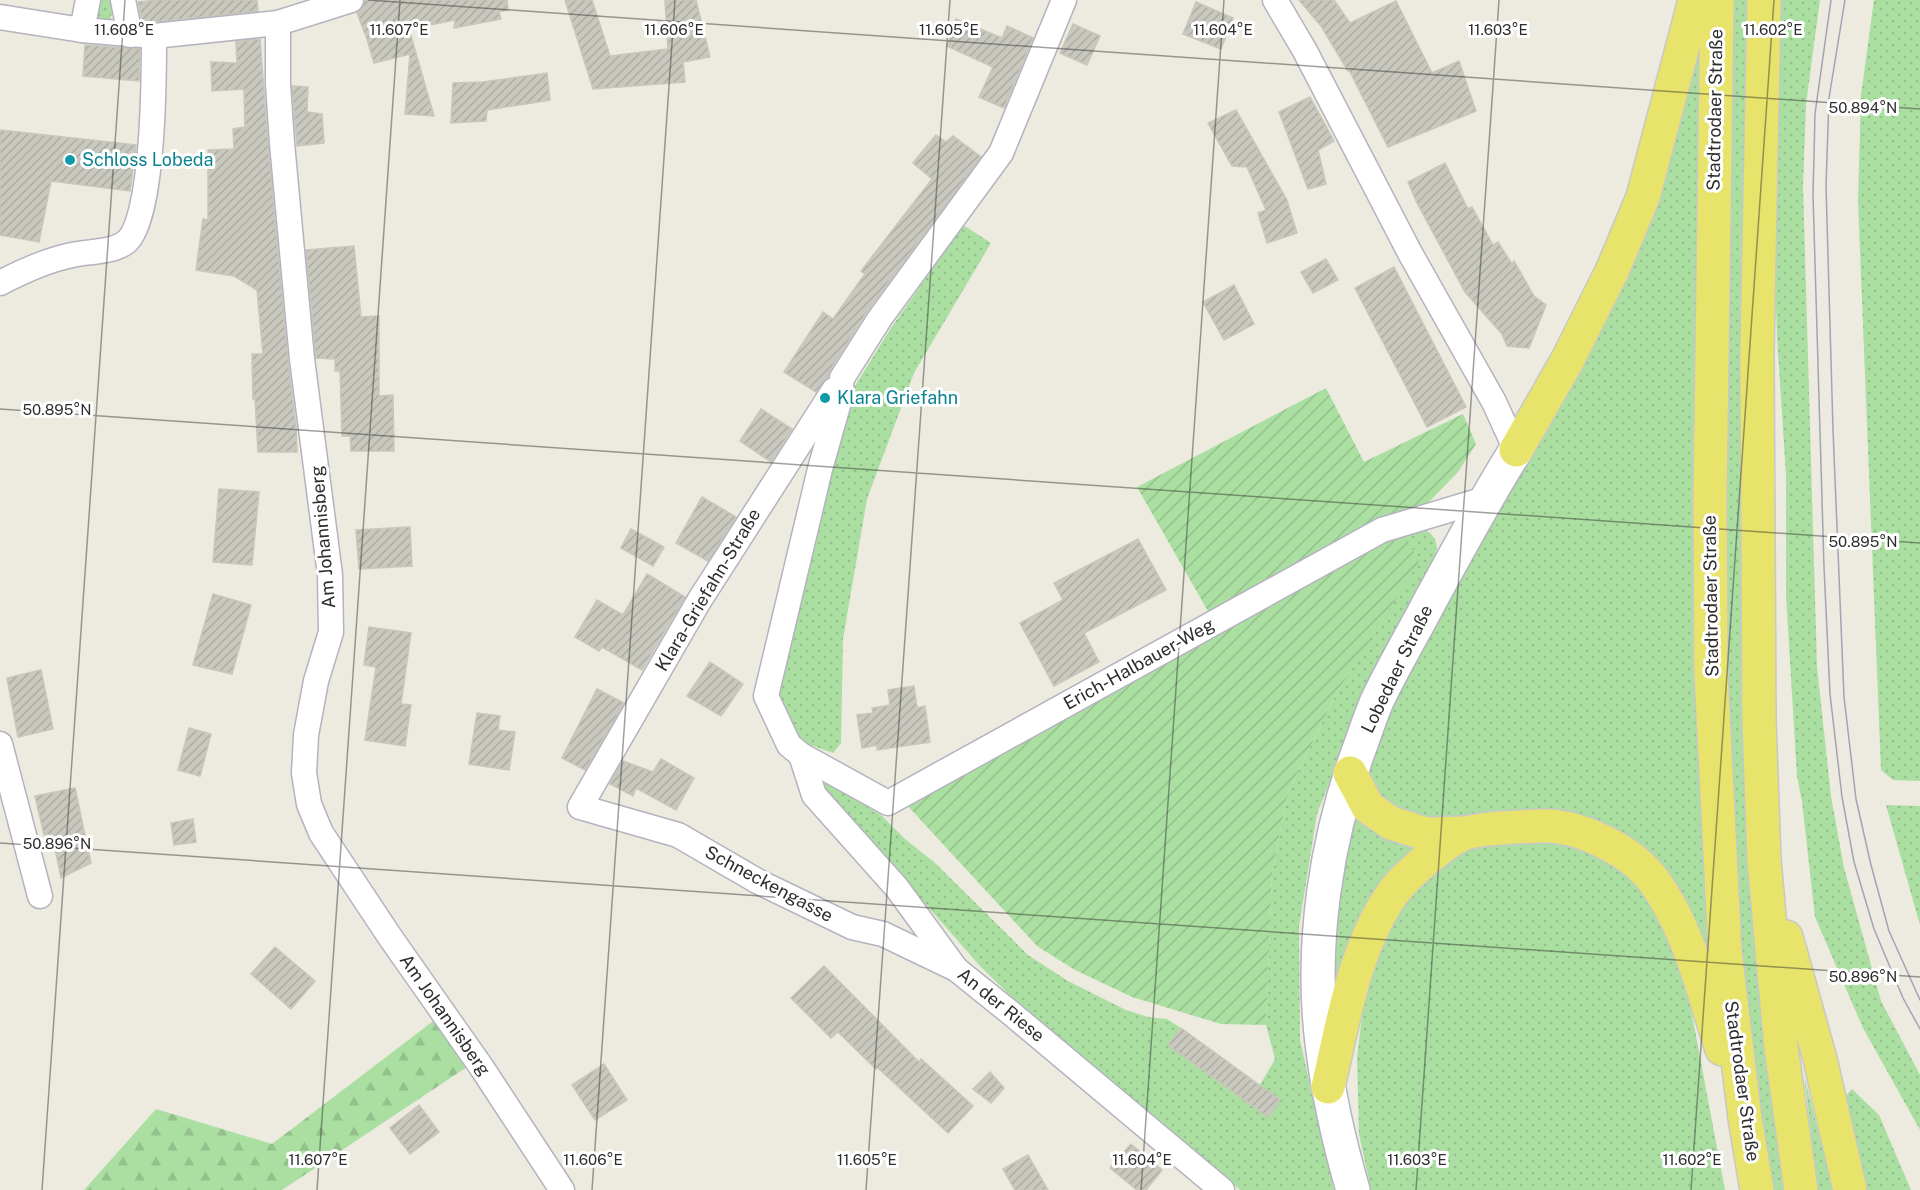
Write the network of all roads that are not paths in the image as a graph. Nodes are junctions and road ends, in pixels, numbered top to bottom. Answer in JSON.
{"nodes":[{"id":1,"x":88,"y":0,"type":"edge"},
{"id":2,"x":123,"y":0,"type":"edge"},
{"id":3,"x":351,"y":0,"type":"edge"},
{"id":4,"x":1064,"y":0,"type":"edge"},
{"id":5,"x":1275,"y":0,"type":"edge"},
{"id":6,"x":1695,"y":0,"type":"edge"},
{"id":7,"x":1717,"y":0,"type":"edge"},
{"id":8,"x":1764,"y":0,"type":"edge"},
{"id":9,"x":0,"y":17,"type":"edge"},
{"id":10,"x":278,"y":23,"type":"junction"},
{"id":11,"x":82,"y":30,"type":"junction"},
{"id":12,"x":130,"y":35,"type":"junction"},
{"id":13,"x":154,"y":36,"type":"junction"},
{"id":14,"x":0,"y":283,"type":"edge"},
{"id":15,"x":842,"y":378,"type":"junction"},
{"id":16,"x":1516,"y":450,"type":"junction"},
{"id":17,"x":1485,"y":499,"type":"junction"},
{"id":18,"x":0,"y":744,"type":"edge"},
{"id":19,"x":801,"y":755,"type":"junction"},
{"id":20,"x":1350,"y":773,"type":"junction"},
{"id":21,"x":580,"y":807,"type":"joint"},
{"id":22,"x":1465,"y":833,"type":"junction"},
{"id":23,"x":1764,"y":861,"type":"junction"},
{"id":24,"x":40,"y":896,"type":"dead end"},
{"id":25,"x":956,"y":969,"type":"junction"},
{"id":26,"x":1328,"y":1087,"type":"junction"},
{"id":27,"x":1745,"y":1118,"type":"junction"},
{"id":28,"x":562,"y":1190,"type":"edge"},
{"id":29,"x":1222,"y":1190,"type":"edge"},
{"id":30,"x":1353,"y":1190,"type":"edge"},
{"id":31,"x":1757,"y":1190,"type":"edge"},
{"id":32,"x":1801,"y":1190,"type":"edge"},
{"id":33,"x":1850,"y":1190,"type":"edge"}],
"edges":[{"from":1,"to":11,"type":"street"},
{"from":2,"to":12,"type":"street"},
{"from":3,"to":10,"type":"street"},
{"from":4,"to":15,"type":"street","name":"Klara-Griefahn-Straße"},
{"from":5,"to":16,"type":"street"},
{"from":6,"to":16,"type":"main road"},
{"from":7,"to":27,"type":"main road","name":"Stadtrodaer Straße"},
{"from":8,"to":23,"type":"main road"},
{"from":9,"to":11,"type":"street"},
{"from":10,"to":13,"type":"street"},
{"from":10,"to":28,"type":"street","name":"Am Johannisberg"},
{"from":11,"to":12,"type":"street"},
{"from":12,"to":13,"type":"street"},
{"from":13,"to":14,"type":"street"},
{"from":15,"to":19,"type":"street","name":"Klara-Griefahn-Straße"},
{"from":15,"to":21,"type":"street","name":"Klara-Griefahn-Straße"},
{"from":16,"to":17,"type":"main road","name":"Lobedaer Straße"},
{"from":17,"to":19,"type":"street","name":"Erich-Halbauer-Weg"},
{"from":17,"to":20,"type":"main road","name":"Lobedaer Straße"},
{"from":18,"to":24,"type":"street"},
{"from":19,"to":25,"type":"street","name":"An der Riese"},
{"from":20,"to":22,"type":"main road"},
{"from":20,"to":26,"type":"main road","name":"Lobedaer Straße"},
{"from":21,"to":25,"type":"street","name":"Schneckengasse"},
{"from":22,"to":26,"type":"main road"},
{"from":22,"to":27,"type":"main road"},
{"from":23,"to":32,"type":"main road"},
{"from":23,"to":33,"type":"main road"},
{"from":25,"to":29,"type":"street","name":"An der Riese"},
{"from":26,"to":30,"type":"main road","name":"Lobedaer Straße"},
{"from":27,"to":31,"type":"main road","name":"Stadtrodaer Straße"}]}
